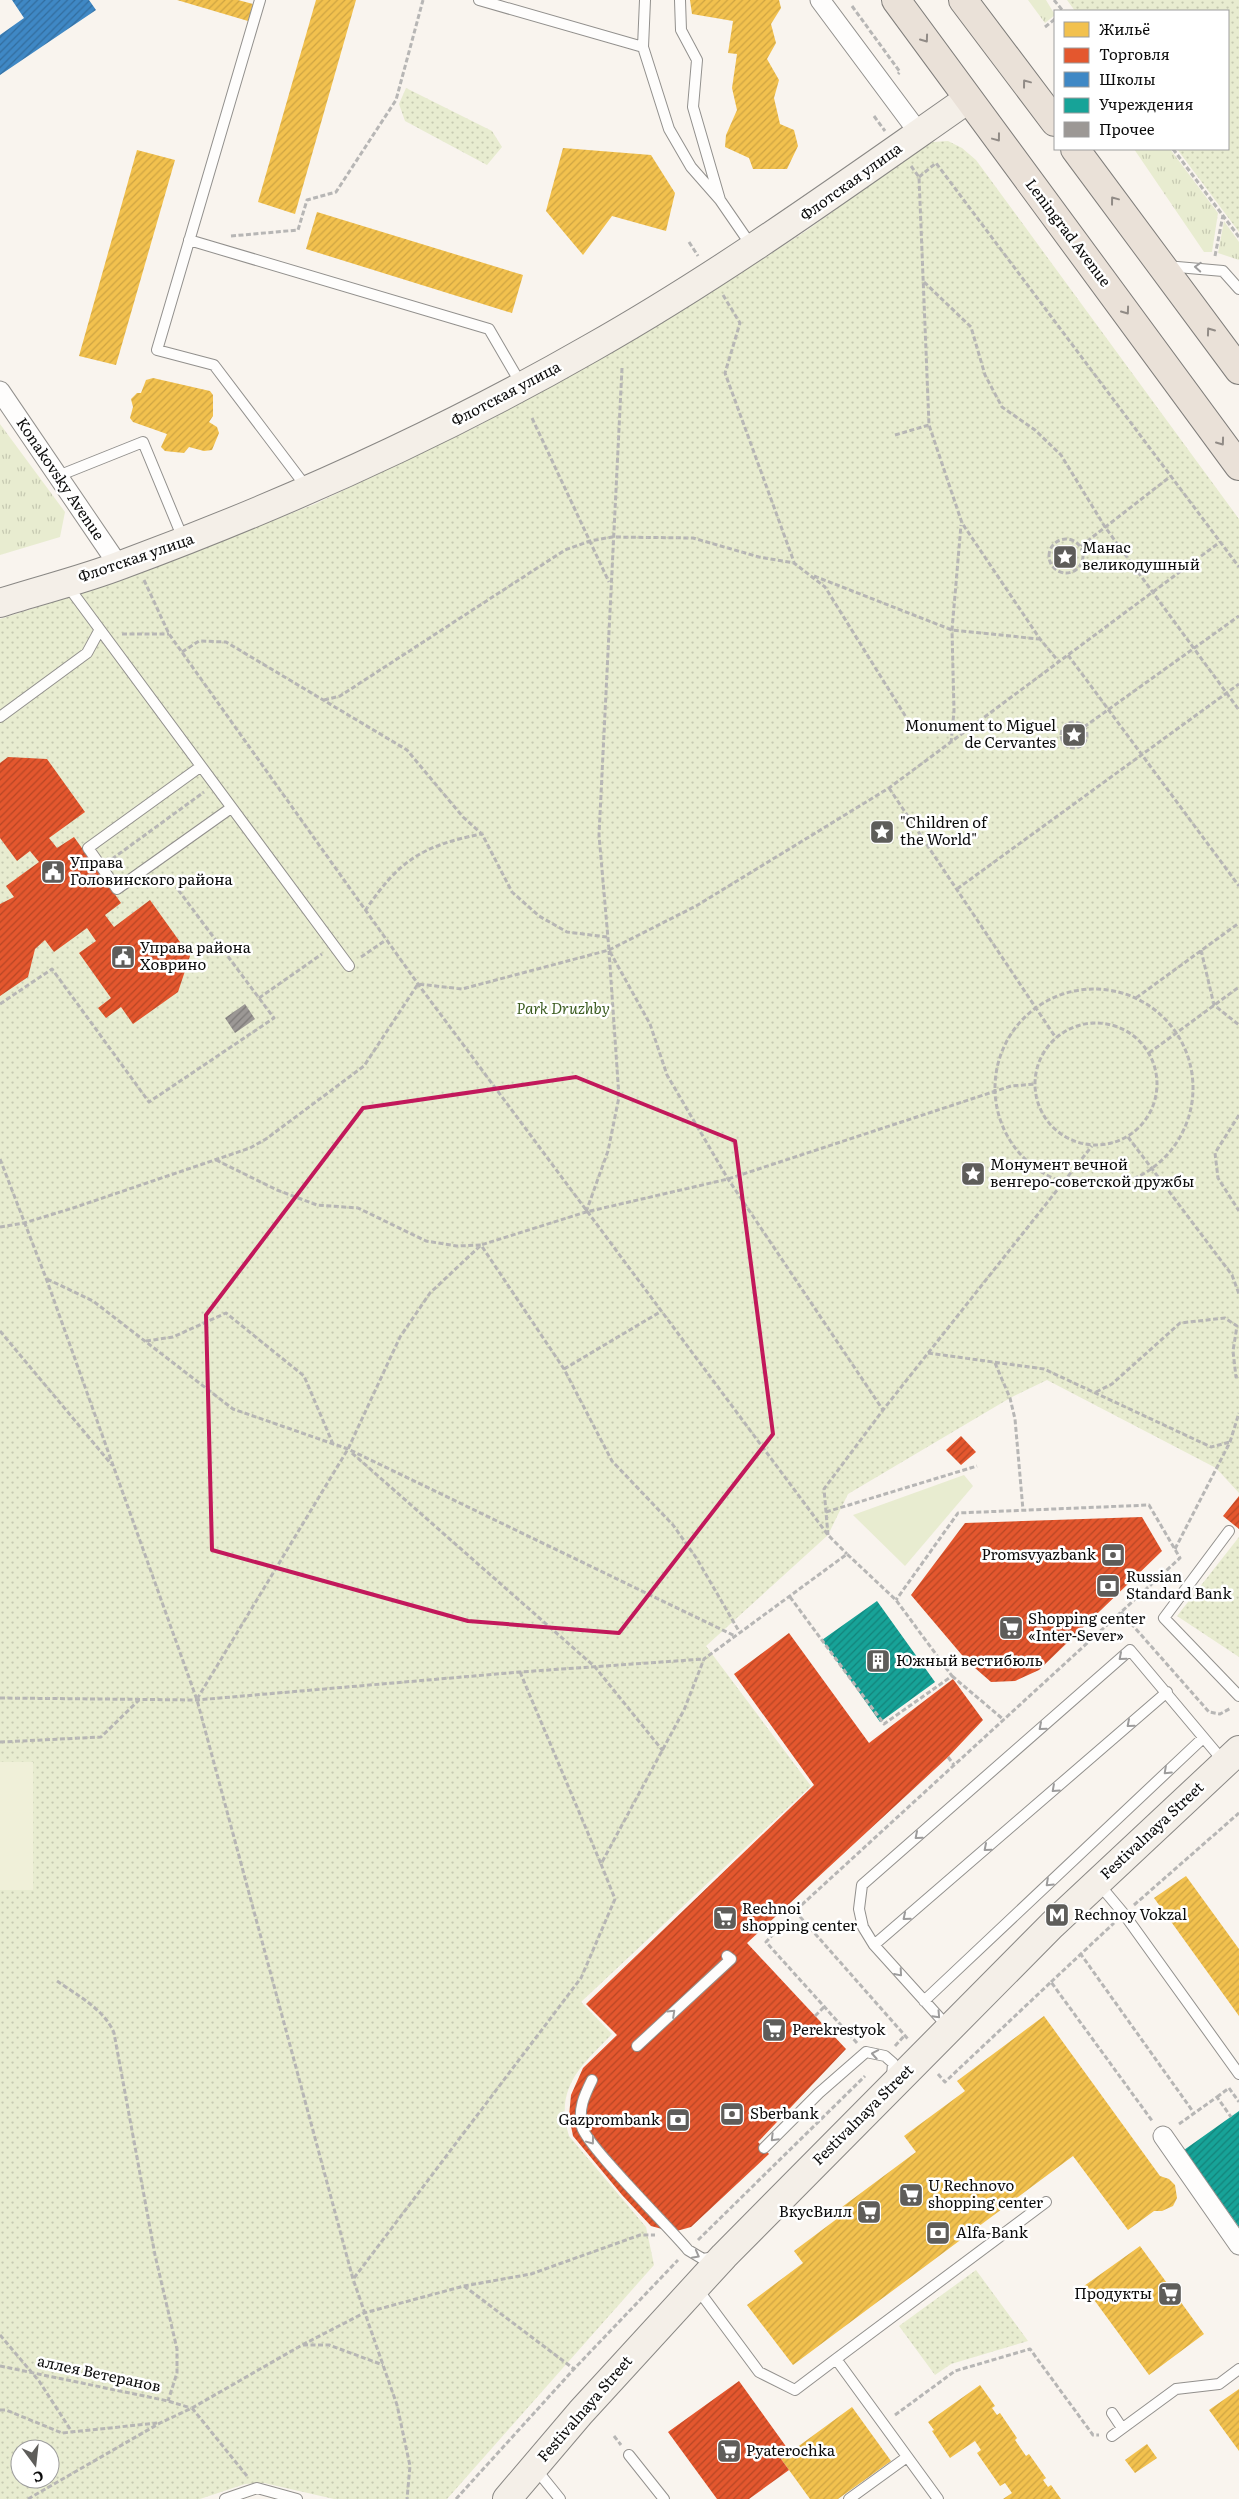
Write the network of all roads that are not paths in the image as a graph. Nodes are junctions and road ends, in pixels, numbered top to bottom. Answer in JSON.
{"nodes":[{"id":1,"x":260,"y":0,"type":"edge"},
{"id":2,"x":479,"y":0,"type":"edge"},
{"id":3,"x":645,"y":0,"type":"edge"},
{"id":4,"x":680,"y":0,"type":"edge"},
{"id":5,"x":820,"y":0,"type":"edge"},
{"id":6,"x":896,"y":0,"type":"edge"},
{"id":7,"x":964,"y":0,"type":"edge"},
{"id":8,"x":978,"y":12,"type":"edge"},
{"id":9,"x":643,"y":47,"type":"junction"},
{"id":10,"x":968,"y":99,"type":"junction"},
{"id":11,"x":1054,"y":121,"type":"edge"},
{"id":12,"x":919,"y":133,"type":"junction"},
{"id":13,"x":1076,"y":150,"type":"edge"},
{"id":14,"x":720,"y":200,"type":"junction"},
{"id":15,"x":189,"y":240,"type":"junction"},
{"id":16,"x":753,"y":248,"type":"junction"},
{"id":17,"x":1163,"y":266,"type":"junction"},
{"id":18,"x":1239,"y":289,"type":"edge"},
{"id":19,"x":1239,"y":370,"type":"edge"},
{"id":20,"x":523,"y":386,"type":"junction"},
{"id":21,"x":0,"y":391,"type":"edge"},
{"id":22,"x":1239,"y":466,"type":"edge"},
{"id":23,"x":58,"y":476,"type":"junction"},
{"id":24,"x":309,"y":491,"type":"junction"},
{"id":25,"x":184,"y":542,"type":"junction"},
{"id":26,"x":130,"y":570,"type":"junction"},
{"id":27,"x":65,"y":582,"type":"junction"},
{"id":28,"x":0,"y":603,"type":"edge"},
{"id":29,"x":99,"y":631,"type":"junction"},
{"id":30,"x":0,"y":717,"type":"edge"},
{"id":31,"x":200,"y":767,"type":"junction"},
{"id":32,"x":231,"y":808,"type":"junction"},
{"id":33,"x":348,"y":966,"type":"road end"},
{"id":34,"x":1229,"y":1531,"type":"dead end"},
{"id":35,"x":1167,"y":1692,"type":"junction"},
{"id":36,"x":1239,"y":1696,"type":"edge"},
{"id":37,"x":1203,"y":1738,"type":"junction"},
{"id":38,"x":1234,"y":1757,"type":"edge"},
{"id":39,"x":1097,"y":1882,"type":"junction"},
{"id":40,"x":874,"y":1945,"type":"junction"},
{"id":41,"x":728,"y":1956,"type":"dead end"},
{"id":42,"x":924,"y":2001,"type":"junction"},
{"id":43,"x":949,"y":2029,"type":"junction"},
{"id":44,"x":636,"y":2046,"type":"dead end"},
{"id":45,"x":1239,"y":2074,"type":"edge"},
{"id":46,"x":592,"y":2080,"type":"dead end"},
{"id":47,"x":887,"y":2090,"type":"junction"},
{"id":48,"x":1163,"y":2136,"type":"road end"},
{"id":49,"x":764,"y":2148,"type":"dead end"},
{"id":50,"x":1046,"y":2202,"type":"dead end"},
{"id":51,"x":1239,"y":2245,"type":"edge"},
{"id":52,"x":724,"y":2256,"type":"junction"},
{"id":53,"x":695,"y":2286,"type":"junction"},
{"id":54,"x":836,"y":2359,"type":"junction"},
{"id":55,"x":1239,"y":2369,"type":"edge"},
{"id":56,"x":1112,"y":2413,"type":"dead end"},
{"id":57,"x":1122,"y":2428,"type":"junction"},
{"id":58,"x":1112,"y":2436,"type":"road end"},
{"id":59,"x":629,"y":2456,"type":"dead end"},
{"id":60,"x":907,"y":2457,"type":"junction"},
{"id":61,"x":534,"y":2467,"type":"junction"},
{"id":62,"x":226,"y":2499,"type":"edge"},
{"id":63,"x":297,"y":2499,"type":"edge"},
{"id":64,"x":507,"y":2499,"type":"edge"},
{"id":65,"x":560,"y":2499,"type":"edge"},
{"id":66,"x":664,"y":2499,"type":"edge"},
{"id":67,"x":849,"y":2499,"type":"edge"},
{"id":68,"x":938,"y":2499,"type":"edge"}],
"edges":[{"from":1,"to":15,"type":"lane"},
{"from":2,"to":9,"type":"lane"},
{"from":3,"to":9,"type":"lane"},
{"from":4,"to":14,"type":"lane"},
{"from":5,"to":12,"type":"street"},
{"from":6,"to":10,"type":"main road","name":"Leningrad Avenue","one_way":true},
{"from":7,"to":8,"type":"main road"},
{"from":11,"to":8,"type":"main road","one_way":true},
{"from":9,"to":14,"type":"lane"},
{"from":10,"to":12,"type":"street","name":"Флотская улица"},
{"from":10,"to":22,"type":"main road","name":"Leningrad Avenue","one_way":true},
{"from":12,"to":16,"type":"street","name":"Флотская улица"},
{"from":17,"to":13,"type":"main road","one_way":true},
{"from":14,"to":16,"type":"lane"},
{"from":15,"to":20,"type":"lane"},
{"from":15,"to":24,"type":"lane"},
{"from":16,"to":20,"type":"street","name":"Флотская улица"},
{"from":18,"to":17,"type":"lane","one_way":true},
{"from":19,"to":17,"type":"main road","one_way":true},
{"from":20,"to":24,"type":"street","name":"Флотская улица"},
{"from":21,"to":23,"type":"street","name":"Konakovsky Avenue"},
{"from":23,"to":25,"type":"lane"},
{"from":23,"to":26,"type":"street","name":"Konakovsky Avenue"},
{"from":24,"to":25,"type":"street","name":"Флотская улица"},
{"from":25,"to":26,"type":"street","name":"Флотская улица"},
{"from":26,"to":27,"type":"street","name":"Флотская улица"},
{"from":27,"to":28,"type":"street","name":"Флотская улица"},
{"from":27,"to":29,"type":"lane"},
{"from":29,"to":30,"type":"lane"},
{"from":29,"to":31,"type":"lane"},
{"from":31,"to":32,"type":"lane"},
{"from":31,"to":32,"type":"lane"},
{"from":32,"to":33,"type":"lane"},
{"from":34,"to":36,"type":"lane"},
{"from":35,"to":37,"type":"lane"},
{"from":35,"to":40,"type":"lane","one_way":true},
{"from":35,"to":40,"type":"lane","one_way":true},
{"from":37,"to":38,"type":"lane"},
{"from":37,"to":42,"type":"lane","one_way":true},
{"from":38,"to":39,"type":"street","name":"Festivalnaya Street"},
{"from":39,"to":43,"type":"street","name":"Festivalnaya Street"},
{"from":39,"to":45,"type":"lane"},
{"from":40,"to":42,"type":"lane","one_way":true},
{"from":44,"to":41,"type":"lane","one_way":true},
{"from":42,"to":43,"type":"lane","one_way":true},
{"from":43,"to":47,"type":"street","name":"Festivalnaya Street"},
{"from":46,"to":52,"type":"lane","one_way":true},
{"from":47,"to":49,"type":"lane","one_way":true},
{"from":47,"to":52,"type":"street","name":"Festivalnaya Street"},
{"from":48,"to":51,"type":"street"},
{"from":50,"to":54,"type":"lane"},
{"from":52,"to":53,"type":"street","name":"Festivalnaya Street"},
{"from":53,"to":54,"type":"lane"},
{"from":53,"to":61,"type":"street","name":"Festivalnaya Street"},
{"from":54,"to":60,"type":"lane"},
{"from":55,"to":57,"type":"lane"},
{"from":56,"to":57,"type":"lane"},
{"from":57,"to":58,"type":"lane"},
{"from":59,"to":66,"type":"lane"},
{"from":60,"to":67,"type":"lane"},
{"from":60,"to":68,"type":"lane"},
{"from":61,"to":64,"type":"street","name":"Festivalnaya Street"},
{"from":61,"to":65,"type":"lane"},
{"from":62,"to":63,"type":"lane"}]}
